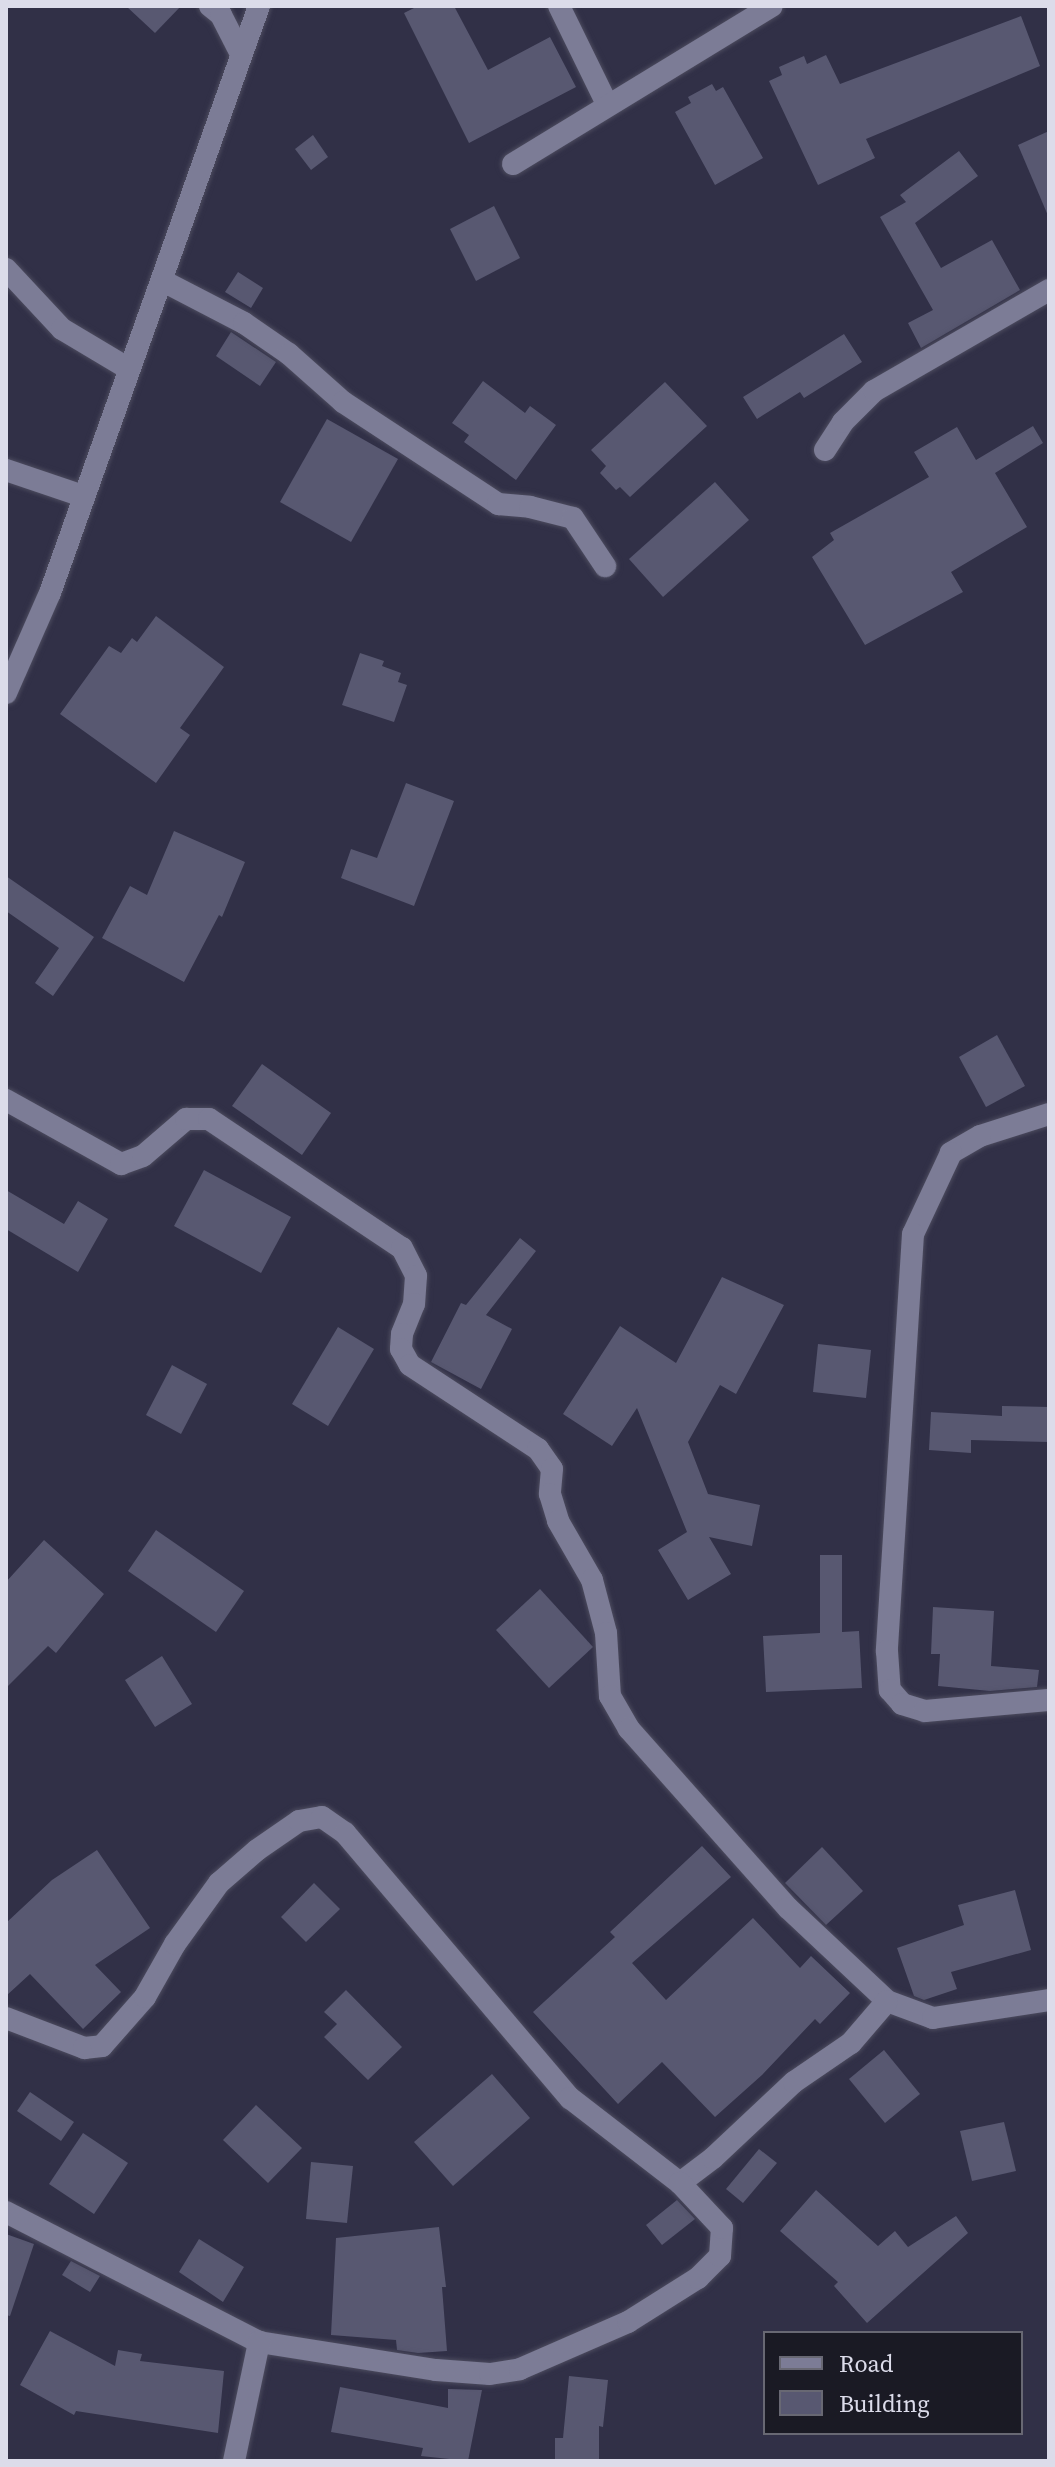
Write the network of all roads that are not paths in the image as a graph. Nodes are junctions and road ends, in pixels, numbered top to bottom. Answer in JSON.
{"nodes":[{"id":1,"x":210,"y":6,"type":"edge"},
{"id":2,"x":259,"y":6,"type":"edge"},
{"id":3,"x":559,"y":6,"type":"edge"},
{"id":4,"x":772,"y":6,"type":"edge"},
{"id":5,"x":241,"y":54,"type":"junction"},
{"id":6,"x":607,"y":104,"type":"junction"},
{"id":7,"x":513,"y":164,"type":"dead end"},
{"id":8,"x":6,"y":269,"type":"edge"},
{"id":9,"x":163,"y":281,"type":"junction"},
{"id":10,"x":1049,"y":290,"type":"edge"},
{"id":11,"x":129,"y":369,"type":"junction"},
{"id":12,"x":825,"y":450,"type":"dead end"},
{"id":13,"x":6,"y":470,"type":"edge"},
{"id":14,"x":83,"y":496,"type":"junction"},
{"id":15,"x":605,"y":566,"type":"dead end"},
{"id":16,"x":6,"y":693,"type":"edge"},
{"id":17,"x":6,"y":1100,"type":"edge"},
{"id":18,"x":1049,"y":1114,"type":"edge"},
{"id":19,"x":1049,"y":1700,"type":"edge"},
{"id":20,"x":1049,"y":2000,"type":"edge"},
{"id":21,"x":887,"y":2001,"type":"junction"},
{"id":22,"x":6,"y":2018,"type":"edge"},
{"id":23,"x":680,"y":2183,"type":"junction"},
{"id":24,"x":6,"y":2212,"type":"edge"},
{"id":25,"x":259,"y":2342,"type":"junction"},
{"id":26,"x":234,"y":2461,"type":"edge"}],
"edges":[{"from":1,"to":5,"type":"street"},
{"from":2,"to":5,"type":"street"},
{"from":3,"to":6,"type":"street"},
{"from":4,"to":6,"type":"street"},
{"from":5,"to":9,"type":"street"},
{"from":6,"to":7,"type":"street"},
{"from":8,"to":11,"type":"street"},
{"from":9,"to":11,"type":"street"},
{"from":9,"to":15,"type":"street"},
{"from":10,"to":12,"type":"street"},
{"from":11,"to":14,"type":"street"},
{"from":13,"to":14,"type":"street"},
{"from":14,"to":16,"type":"street"},
{"from":17,"to":21,"type":"street"},
{"from":18,"to":19,"type":"street"},
{"from":20,"to":21,"type":"street"},
{"from":21,"to":23,"type":"street"},
{"from":22,"to":23,"type":"street"},
{"from":23,"to":25,"type":"street"},
{"from":24,"to":25,"type":"street"},
{"from":25,"to":26,"type":"street"}]}
